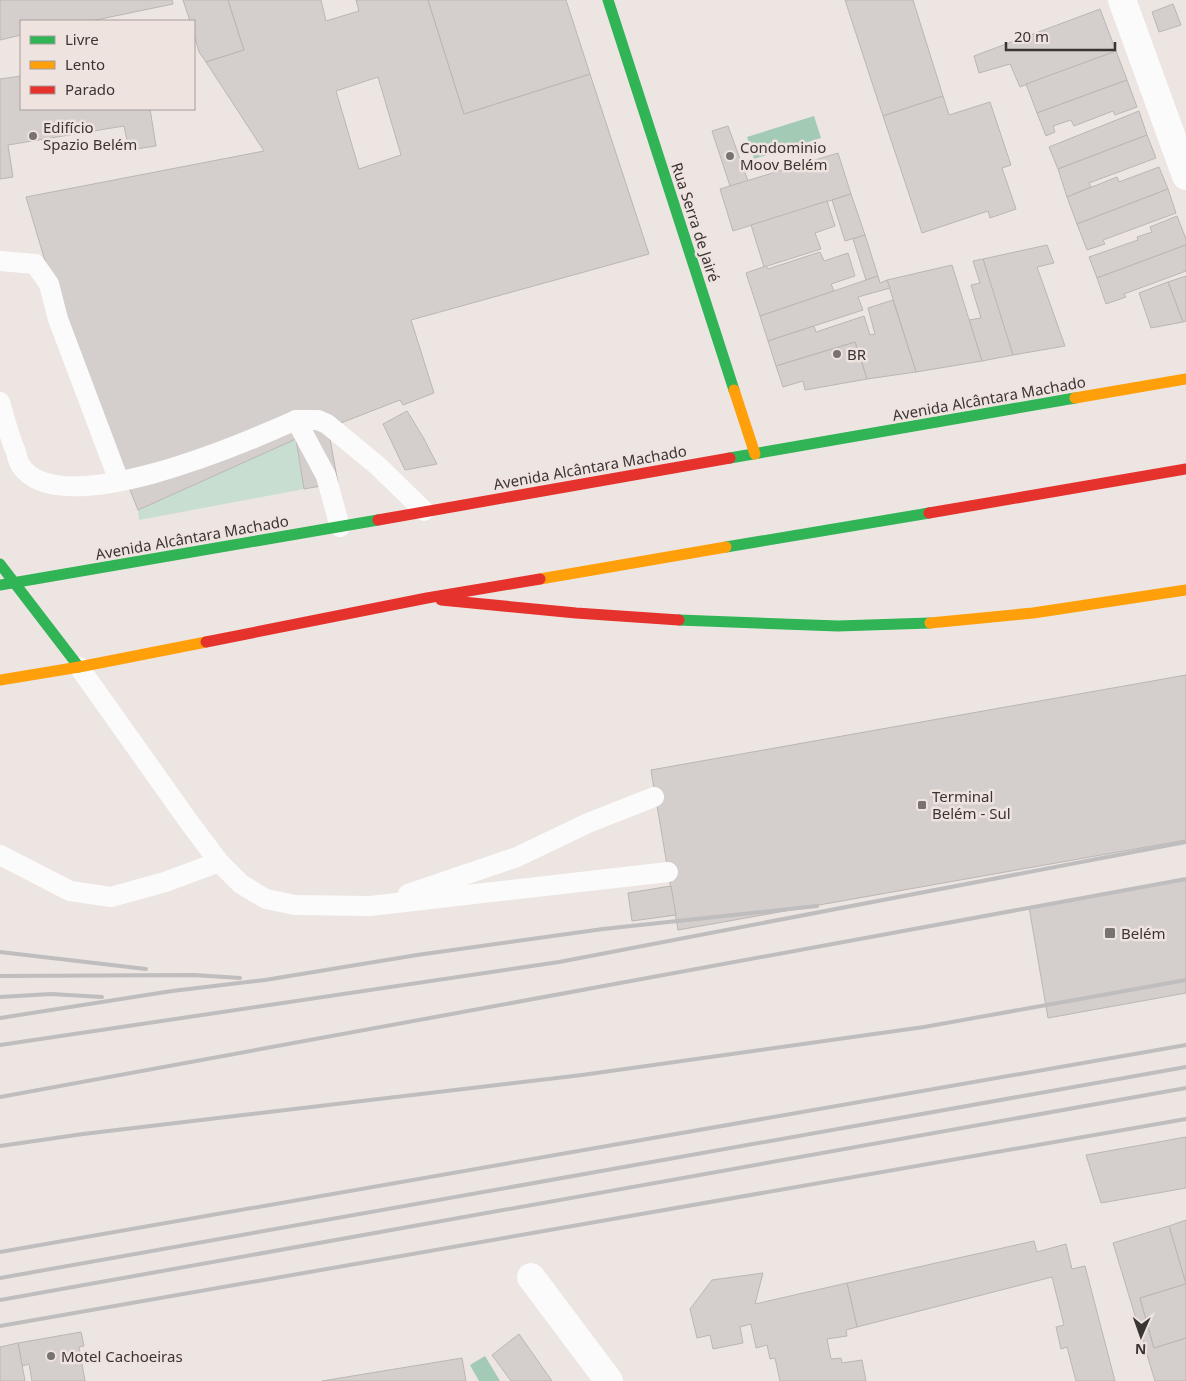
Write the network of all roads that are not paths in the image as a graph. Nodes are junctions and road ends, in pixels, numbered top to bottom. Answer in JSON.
{"nodes":[{"id":1,"x":608,"y":0,"type":"edge"},
{"id":2,"x":1122,"y":0,"type":"edge"},
{"id":3,"x":1186,"y":176,"type":"edge"},
{"id":4,"x":0,"y":260,"type":"edge"},
{"id":5,"x":1186,"y":379,"type":"edge"},
{"id":6,"x":0,"y":402,"type":"edge"},
{"id":7,"x":296,"y":420,"type":"junction"},
{"id":8,"x":755,"y":454,"type":"junction"},
{"id":9,"x":1186,"y":469,"type":"edge"},
{"id":10,"x":119,"y":481,"type":"junction"},
{"id":11,"x":424,"y":511,"type":"junction"},
{"id":12,"x":340,"y":528,"type":"junction"},
{"id":13,"x":0,"y":564,"type":"edge"},
{"id":14,"x":15,"y":583,"type":"junction"},
{"id":15,"x":0,"y":586,"type":"edge"},
{"id":16,"x":1186,"y":590,"type":"edge"},
{"id":17,"x":427,"y":598,"type":"junction"},
{"id":18,"x":80,"y":667,"type":"junction"},
{"id":19,"x":0,"y":680,"type":"edge"},
{"id":20,"x":654,"y":797,"type":"dead end"},
{"id":21,"x":0,"y":855,"type":"edge"},
{"id":22,"x":219,"y":862,"type":"junction"},
{"id":23,"x":668,"y":872,"type":"dead end"},
{"id":24,"x":370,"y":906,"type":"junction"},
{"id":25,"x":531,"y":1277,"type":"dead end"},
{"id":26,"x":609,"y":1381,"type":"edge"}],
"edges":[{"from":1,"to":8,"type":"main road","name":"Rua Serra de Jairé"},
{"from":2,"to":3,"type":"street"},
{"from":4,"to":10,"type":"lane"},
{"from":5,"to":8,"type":"main road","name":"Avenida Alcântara Machado"},
{"from":6,"to":10,"type":"lane"},
{"from":7,"to":10,"type":"lane"},
{"from":7,"to":11,"type":"lane"},
{"from":7,"to":12,"type":"lane"},
{"from":8,"to":11,"type":"main road","name":"Avenida Alcântara Machado"},
{"from":9,"to":17,"type":"main road"},
{"from":11,"to":12,"type":"main road","name":"Avenida Alcântara Machado"},
{"from":12,"to":14,"type":"main road","name":"Avenida Alcântara Machado"},
{"from":13,"to":14,"type":"main road"},
{"from":14,"to":15,"type":"main road","name":"Avenida Alcântara Machado"},
{"from":14,"to":18,"type":"main road"},
{"from":16,"to":17,"type":"main road"},
{"from":17,"to":18,"type":"main road"},
{"from":18,"to":19,"type":"main road"},
{"from":18,"to":22,"type":"lane"},
{"from":20,"to":24,"type":"lane"},
{"from":21,"to":22,"type":"lane"},
{"from":22,"to":24,"type":"lane"},
{"from":23,"to":24,"type":"lane"},
{"from":25,"to":26,"type":"street"}]}
